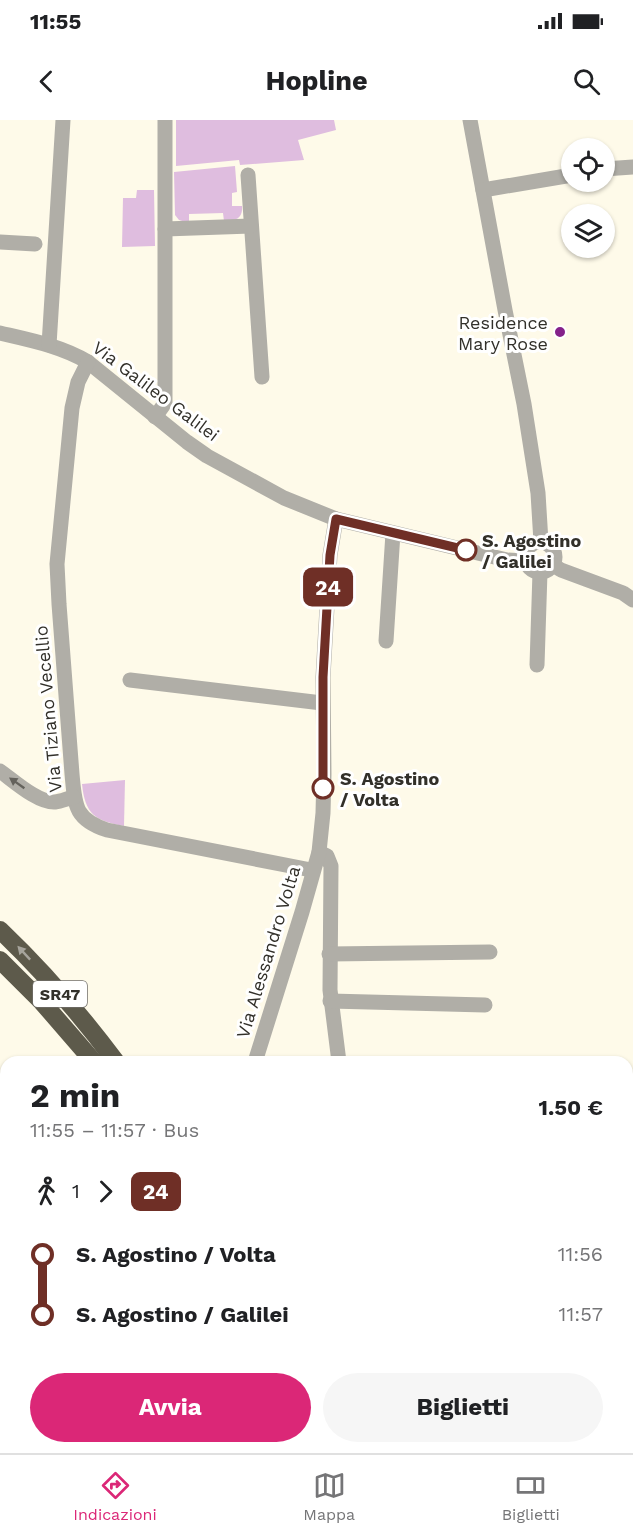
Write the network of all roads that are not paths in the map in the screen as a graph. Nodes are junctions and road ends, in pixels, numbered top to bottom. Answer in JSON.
{"nodes":[{"id":1,"x":63,"y":120,"type":"edge"},
{"id":2,"x":165,"y":120,"type":"edge"},
{"id":3,"x":470,"y":120,"type":"edge"},
{"id":4,"x":633,"y":167,"type":"edge"},
{"id":5,"x":615,"y":168,"type":"edge"},
{"id":6,"x":248,"y":175,"type":"dead end"},
{"id":7,"x":561,"y":177,"type":"edge"},
{"id":8,"x":483,"y":190,"type":"junction"},
{"id":9,"x":251,"y":226,"type":"junction"},
{"id":10,"x":165,"y":229,"type":"junction"},
{"id":11,"x":0,"y":242,"type":"edge"},
{"id":12,"x":35,"y":244,"type":"dead end"},
{"id":13,"x":0,"y":333,"type":"edge"},
{"id":14,"x":49,"y":345,"type":"junction"},
{"id":15,"x":88,"y":362,"type":"junction"},
{"id":16,"x":262,"y":377,"type":"dead end"},
{"id":17,"x":155,"y":417,"type":"junction"},
{"id":18,"x":336,"y":519,"type":"junction"},
{"id":19,"x":393,"y":533,"type":"junction"},
{"id":20,"x":542,"y":542,"type":"junction"},
{"id":21,"x":525,"y":561,"type":"junction"},
{"id":22,"x":547,"y":569,"type":"junction"},
{"id":23,"x":628,"y":596,"type":"edge"},
{"id":24,"x":386,"y":641,"type":"dead end"},
{"id":25,"x":537,"y":665,"type":"dead end"},
{"id":26,"x":130,"y":680,"type":"dead end"},
{"id":27,"x":322,"y":703,"type":"junction"},
{"id":28,"x":0,"y":771,"type":"edge"},
{"id":29,"x":74,"y":796,"type":"junction"},
{"id":30,"x":318,"y":852,"type":"junction"},
{"id":31,"x":313,"y":871,"type":"junction"},
{"id":32,"x":0,"y":930,"type":"edge"},
{"id":33,"x":490,"y":952,"type":"dead end"},
{"id":34,"x":329,"y":954,"type":"junction"},
{"id":35,"x":0,"y":960,"type":"edge"},
{"id":36,"x":330,"y":1001,"type":"junction"},
{"id":37,"x":485,"y":1005,"type":"dead end"},
{"id":38,"x":68,"y":1031,"type":"junction"},
{"id":39,"x":81,"y":1056,"type":"edge"},
{"id":40,"x":89,"y":1056,"type":"edge"},
{"id":41,"x":112,"y":1056,"type":"edge"},
{"id":42,"x":257,"y":1056,"type":"edge"},
{"id":43,"x":338,"y":1056,"type":"edge"}],
"edges":[{"from":1,"to":14,"type":"street"},
{"from":2,"to":10,"type":"street"},
{"from":3,"to":8,"type":"street"},
{"from":4,"to":5,"type":"street"},
{"from":6,"to":9,"type":"street"},
{"from":7,"to":8,"type":"street"},
{"from":8,"to":20,"type":"street"},
{"from":9,"to":10,"type":"street"},
{"from":9,"to":16,"type":"street"},
{"from":10,"to":17,"type":"street"},
{"from":11,"to":12,"type":"street"},
{"from":13,"to":14,"type":"street","name":"Via Galileo Galilei"},
{"from":14,"to":15,"type":"street","name":"Via Galileo Galilei"},
{"from":15,"to":17,"type":"street","name":"Via Galileo Galilei"},
{"from":15,"to":29,"type":"street","name":"Via Tiziano Vecellio"},
{"from":17,"to":18,"type":"street","name":"Via Galileo Galilei"},
{"from":18,"to":19,"type":"street","name":"Via Galileo Galilei"},
{"from":18,"to":27,"type":"street","name":"Via Alessandro Volta"},
{"from":19,"to":21,"type":"street","name":"Via Galileo Galilei"},
{"from":19,"to":24,"type":"street"},
{"from":20,"to":21,"type":"street"},
{"from":20,"to":22,"type":"street"},
{"from":21,"to":22,"type":"street","name":"Via Galileo Galilei"},
{"from":22,"to":23,"type":"street","name":"Via Galileo Galilei"},
{"from":22,"to":25,"type":"street"},
{"from":26,"to":27,"type":"street"},
{"from":27,"to":30,"type":"street","name":"Via Alessandro Volta"},
{"from":29,"to":28,"type":"street","one_way":true},
{"from":29,"to":31,"type":"street","name":"Via Tiziano Vecellio"},
{"from":30,"to":31,"type":"street","name":"Via Alessandro Volta"},
{"from":30,"to":34,"type":"street","name":"Via Alessandro Volta"},
{"from":31,"to":42,"type":"street","name":"Via Alessandro Volta"},
{"from":41,"to":32,"type":"highway","number":"SR47","one_way":true},
{"from":33,"to":34,"type":"street"},
{"from":34,"to":36,"type":"street","name":"Via Alessandro Volta"},
{"from":35,"to":38,"type":"highway","number":"SR47"},
{"from":36,"to":37,"type":"street"},
{"from":36,"to":43,"type":"street","name":"Via Alessandro Volta"},
{"from":38,"to":39,"type":"highway"},
{"from":38,"to":40,"type":"highway","number":"SR47"}]}
